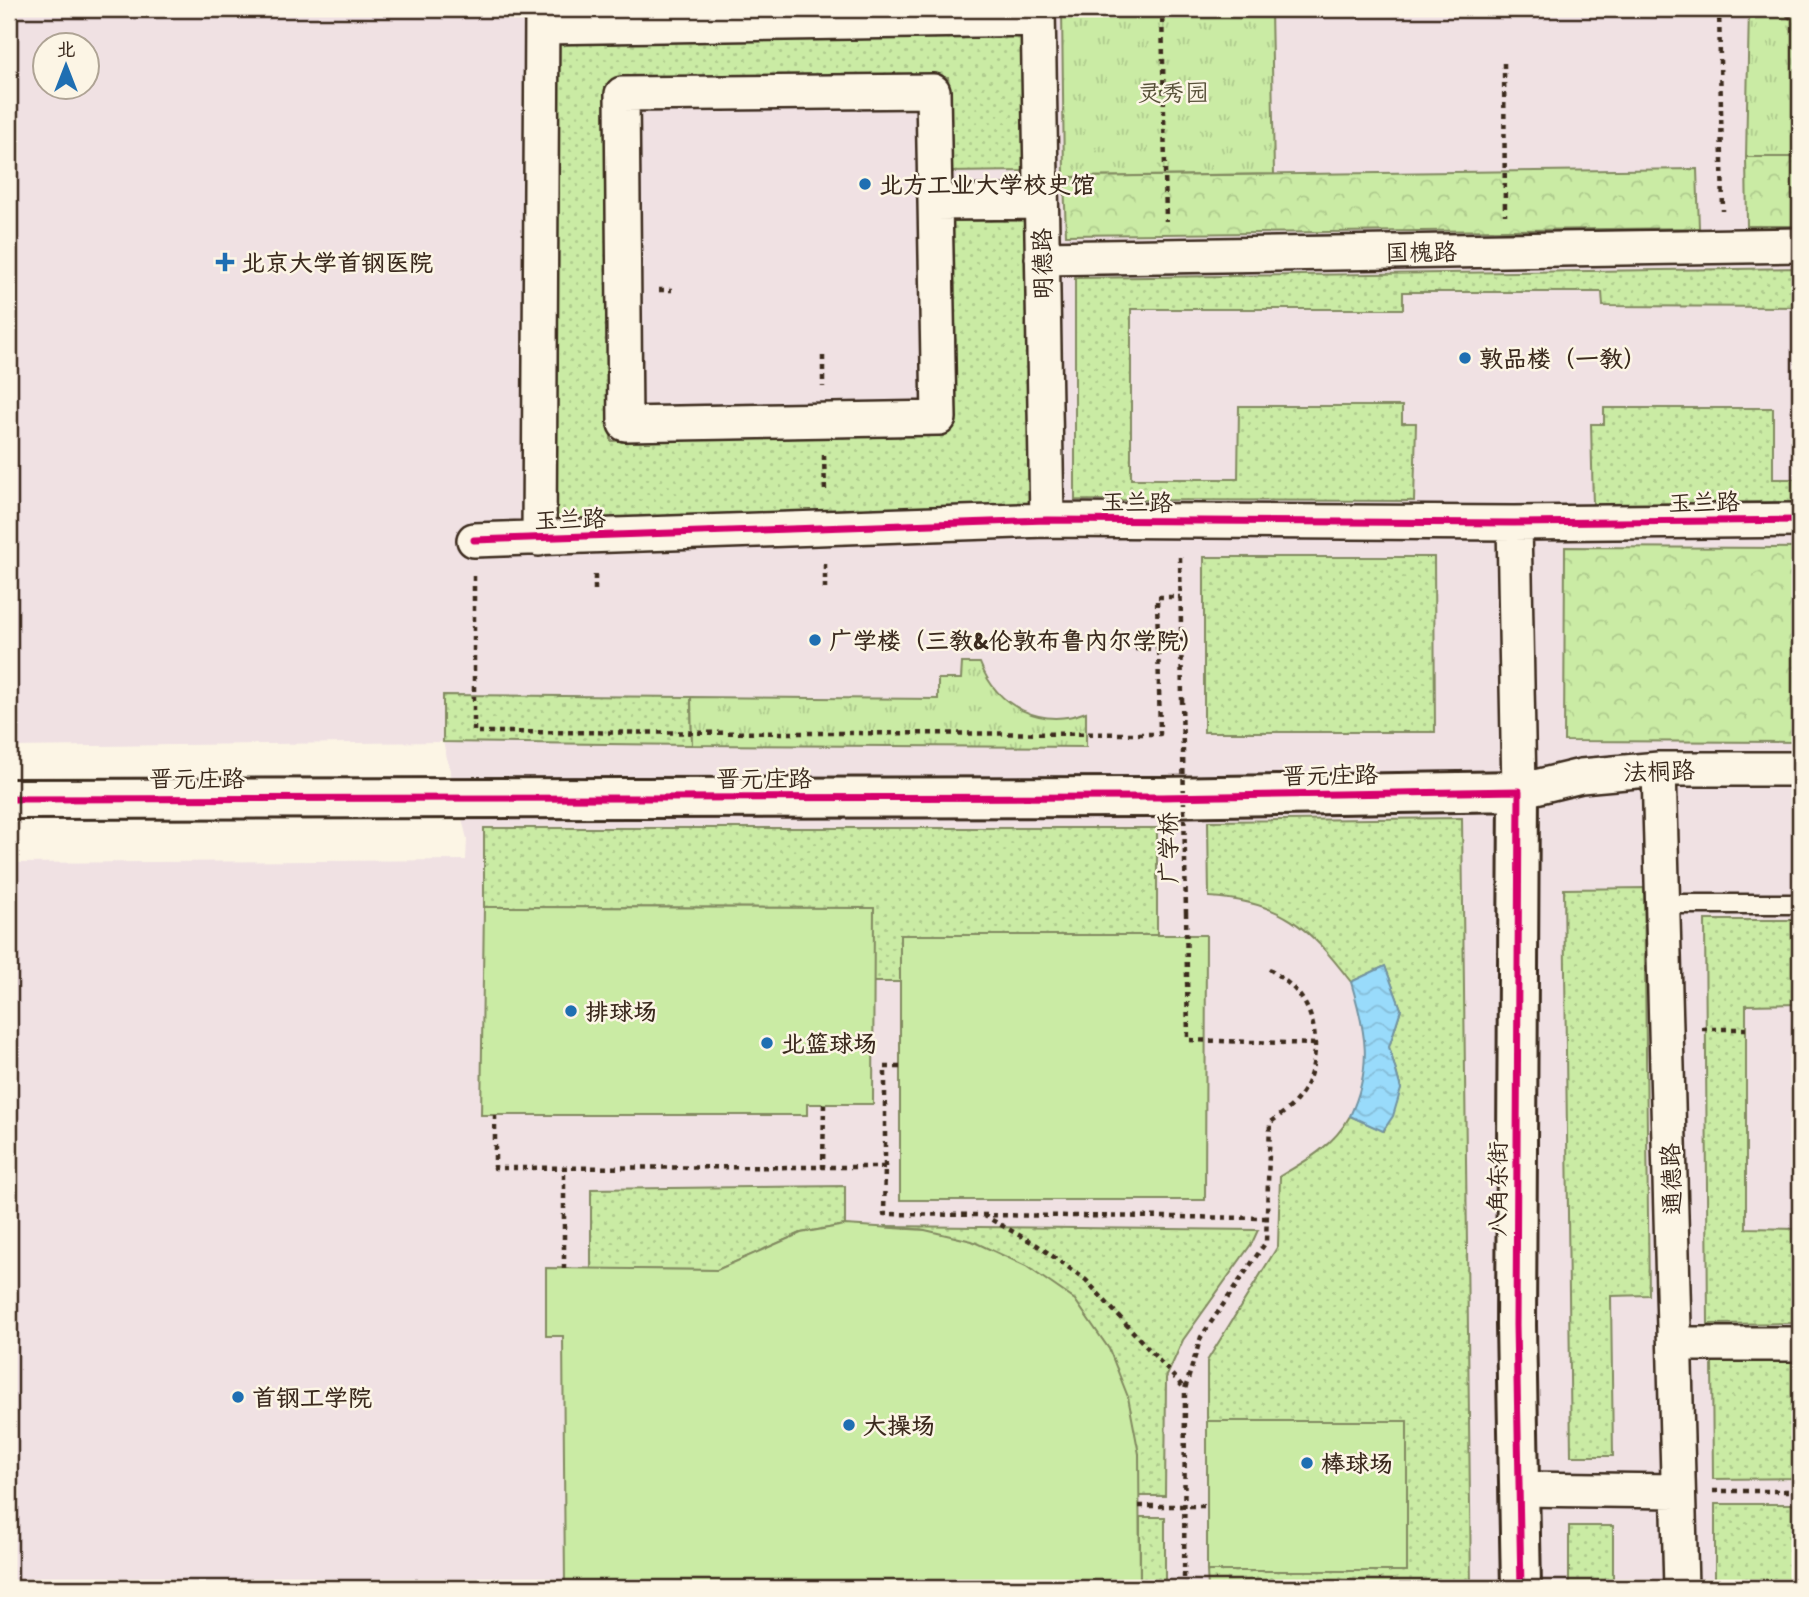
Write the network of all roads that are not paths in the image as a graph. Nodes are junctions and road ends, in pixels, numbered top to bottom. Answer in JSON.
{"nodes":[{"id":1,"x":1038,"y":14,"type":"edge"},
{"id":2,"x":542,"y":18,"type":"edge"},
{"id":3,"x":1040,"y":202,"type":"junction"},
{"id":4,"x":936,"y":203,"type":"junction"},
{"id":5,"x":1800,"y":245,"type":"edge"},
{"id":6,"x":1042,"y":258,"type":"junction"},
{"id":7,"x":1047,"y":520,"type":"junction"},
{"id":8,"x":1800,"y":520,"type":"edge"},
{"id":9,"x":1514,"y":523,"type":"junction"},
{"id":10,"x":539,"y":539,"type":"junction"},
{"id":11,"x":474,"y":540,"type":"road end"},
{"id":12,"x":1659,"y":769,"type":"junction"},
{"id":13,"x":1800,"y":769,"type":"edge"},
{"id":14,"x":1519,"y":791,"type":"junction"},
{"id":15,"x":9,"y":799,"type":"edge"},
{"id":16,"x":1662,"y":904,"type":"junction"},
{"id":17,"x":1800,"y":904,"type":"edge"},
{"id":18,"x":1675,"y":1343,"type":"junction"},
{"id":19,"x":1800,"y":1344,"type":"edge"},
{"id":20,"x":1519,"y":1489,"type":"junction"},
{"id":21,"x":1677,"y":1491,"type":"junction"},
{"id":22,"x":1521,"y":1588,"type":"edge"},
{"id":23,"x":1681,"y":1588,"type":"edge"}],
"edges":[{"from":1,"to":2,"type":"street"},
{"from":1,"to":3,"type":"street","name":"明德路"},
{"from":2,"to":10,"type":"street"},
{"from":3,"to":4,"type":"street"},
{"from":3,"to":6,"type":"street","name":"明德路"},
{"from":4,"to":4,"type":"street"},
{"from":5,"to":6,"type":"street","name":"国槐路"},
{"from":6,"to":7,"type":"street","name":"明德路"},
{"from":7,"to":9,"type":"street","name":"玉兰路"},
{"from":7,"to":10,"type":"street","name":"玉兰路"},
{"from":8,"to":9,"type":"street","name":"玉兰路"},
{"from":9,"to":14,"type":"street"},
{"from":10,"to":11,"type":"street","name":"玉兰路"},
{"from":12,"to":13,"type":"street","name":"法桐路"},
{"from":12,"to":14,"type":"street","name":"法桐路"},
{"from":12,"to":16,"type":"street","name":"通德路"},
{"from":14,"to":15,"type":"street","name":"晋元庄路"},
{"from":14,"to":20,"type":"street","name":"八角东街"},
{"from":16,"to":17,"type":"lane"},
{"from":16,"to":18,"type":"street","name":"通德路"},
{"from":18,"to":19,"type":"street"},
{"from":18,"to":21,"type":"street","name":"通德路"},
{"from":20,"to":21,"type":"street"},
{"from":20,"to":22,"type":"street","name":"八角东街"},
{"from":21,"to":23,"type":"street","name":"通德路"}]}
